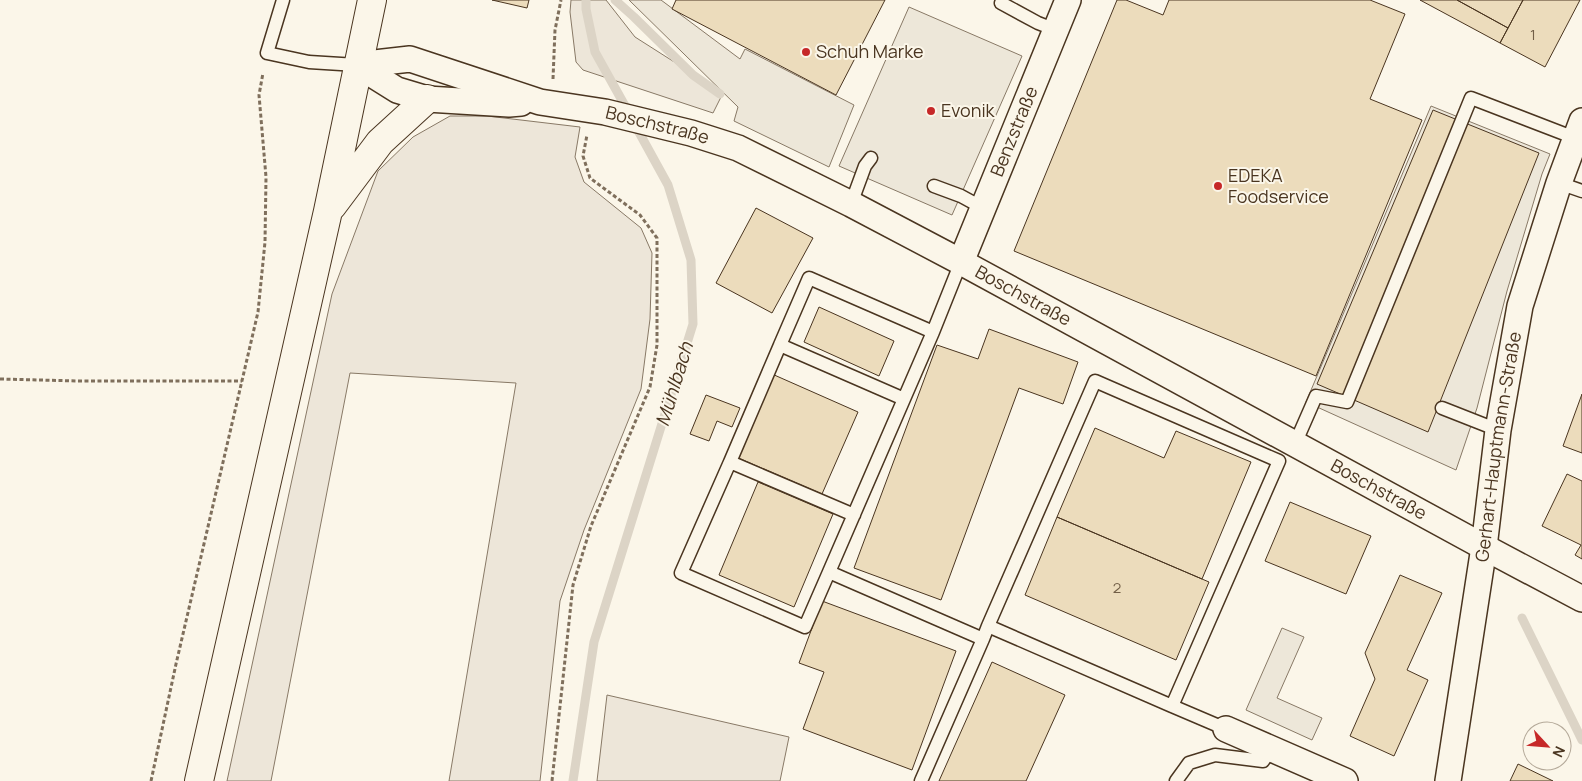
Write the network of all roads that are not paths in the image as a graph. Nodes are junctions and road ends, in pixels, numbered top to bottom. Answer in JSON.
{"nodes":[{"id":1,"x":283,"y":0,"type":"edge"},
{"id":2,"x":372,"y":0,"type":"edge"},
{"id":3,"x":1068,"y":0,"type":"edge"},
{"id":4,"x":1001,"y":2,"type":"dead end"},
{"id":5,"x":1056,"y":30,"type":"junction"},
{"id":6,"x":357,"y":65,"type":"junction"},
{"id":7,"x":427,"y":99,"type":"junction"},
{"id":8,"x":547,"y":103,"type":"junction"},
{"id":9,"x":1579,"y":130,"type":"edge"},
{"id":10,"x":871,"y":158,"type":"dead end"},
{"id":11,"x":934,"y":186,"type":"dead end"},
{"id":12,"x":1571,"y":187,"type":"edge"},
{"id":13,"x":851,"y":204,"type":"junction"},
{"id":14,"x":983,"y":208,"type":"junction"},
{"id":15,"x":328,"y":211,"type":"junction"},
{"id":16,"x":961,"y":262,"type":"junction"},
{"id":17,"x":933,"y":332,"type":"junction"},
{"id":18,"x":780,"y":344,"type":"junction"},
{"id":19,"x":904,"y":399,"type":"junction"},
{"id":20,"x":1442,"y":408,"type":"dead end"},
{"id":21,"x":1498,"y":430,"type":"junction"},
{"id":22,"x":1295,"y":444,"type":"junction"},
{"id":23,"x":730,"y":462,"type":"junction"},
{"id":24,"x":854,"y":515,"type":"junction"},
{"id":25,"x":1484,"y":547,"type":"junction"},
{"id":26,"x":829,"y":572,"type":"junction"},
{"id":27,"x":1582,"y":599,"type":"edge"},
{"id":28,"x":988,"y":626,"type":"junction"},
{"id":29,"x":982,"y":639,"type":"junction"},
{"id":30,"x":1172,"y":706,"type":"junction"},
{"id":31,"x":1226,"y":729,"type":"joint"},
{"id":32,"x":1272,"y":748,"type":"junction"},
{"id":33,"x":199,"y":781,"type":"edge"},
{"id":34,"x":921,"y":781,"type":"edge"},
{"id":35,"x":1176,"y":781,"type":"edge"},
{"id":36,"x":1345,"y":781,"type":"edge"},
{"id":37,"x":1448,"y":781,"type":"edge"}],
"edges":[{"from":1,"to":6,"type":"lane"},
{"from":2,"to":6,"type":"main road"},
{"from":3,"to":5,"type":"street","name":"Benzstraße"},
{"from":4,"to":5,"type":"lane"},
{"from":5,"to":14,"type":"street","name":"Benzstraße"},
{"from":6,"to":7,"type":"street","name":"Boschstraße"},
{"from":6,"to":8,"type":"street","name":"Boschstraße"},
{"from":6,"to":15,"type":"main road"},
{"from":7,"to":8,"type":"street","name":"Boschstraße"},
{"from":7,"to":15,"type":"main road"},
{"from":8,"to":13,"type":"street","name":"Boschstraße"},
{"from":9,"to":12,"type":"street","name":"Gerhart-Hauptmann-Straße"},
{"from":9,"to":22,"type":"lane"},
{"from":10,"to":13,"type":"lane"},
{"from":11,"to":14,"type":"lane"},
{"from":12,"to":21,"type":"street","name":"Gerhart-Hauptmann-Straße"},
{"from":13,"to":16,"type":"street","name":"Boschstraße"},
{"from":14,"to":16,"type":"street","name":"Benzstraße"},
{"from":15,"to":33,"type":"main road"},
{"from":16,"to":17,"type":"lane"},
{"from":16,"to":22,"type":"street","name":"Boschstraße"},
{"from":17,"to":18,"type":"lane"},
{"from":17,"to":19,"type":"lane"},
{"from":18,"to":19,"type":"lane"},
{"from":18,"to":23,"type":"lane"},
{"from":19,"to":24,"type":"lane"},
{"from":20,"to":21,"type":"lane"},
{"from":21,"to":25,"type":"street","name":"Gerhart-Hauptmann-Straße"},
{"from":22,"to":25,"type":"street","name":"Boschstraße"},
{"from":23,"to":24,"type":"lane"},
{"from":23,"to":26,"type":"lane"},
{"from":24,"to":26,"type":"lane"},
{"from":25,"to":27,"type":"street","name":"Boschstraße"},
{"from":25,"to":37,"type":"street","name":"Gerhart-Hauptmann-Straße"},
{"from":26,"to":29,"type":"lane"},
{"from":28,"to":29,"type":"lane"},
{"from":28,"to":30,"type":"lane"},
{"from":28,"to":30,"type":"lane"},
{"from":29,"to":34,"type":"lane"},
{"from":30,"to":31,"type":"lane"},
{"from":31,"to":32,"type":"street"},
{"from":32,"to":35,"type":"lane"},
{"from":32,"to":36,"type":"street"}]}
